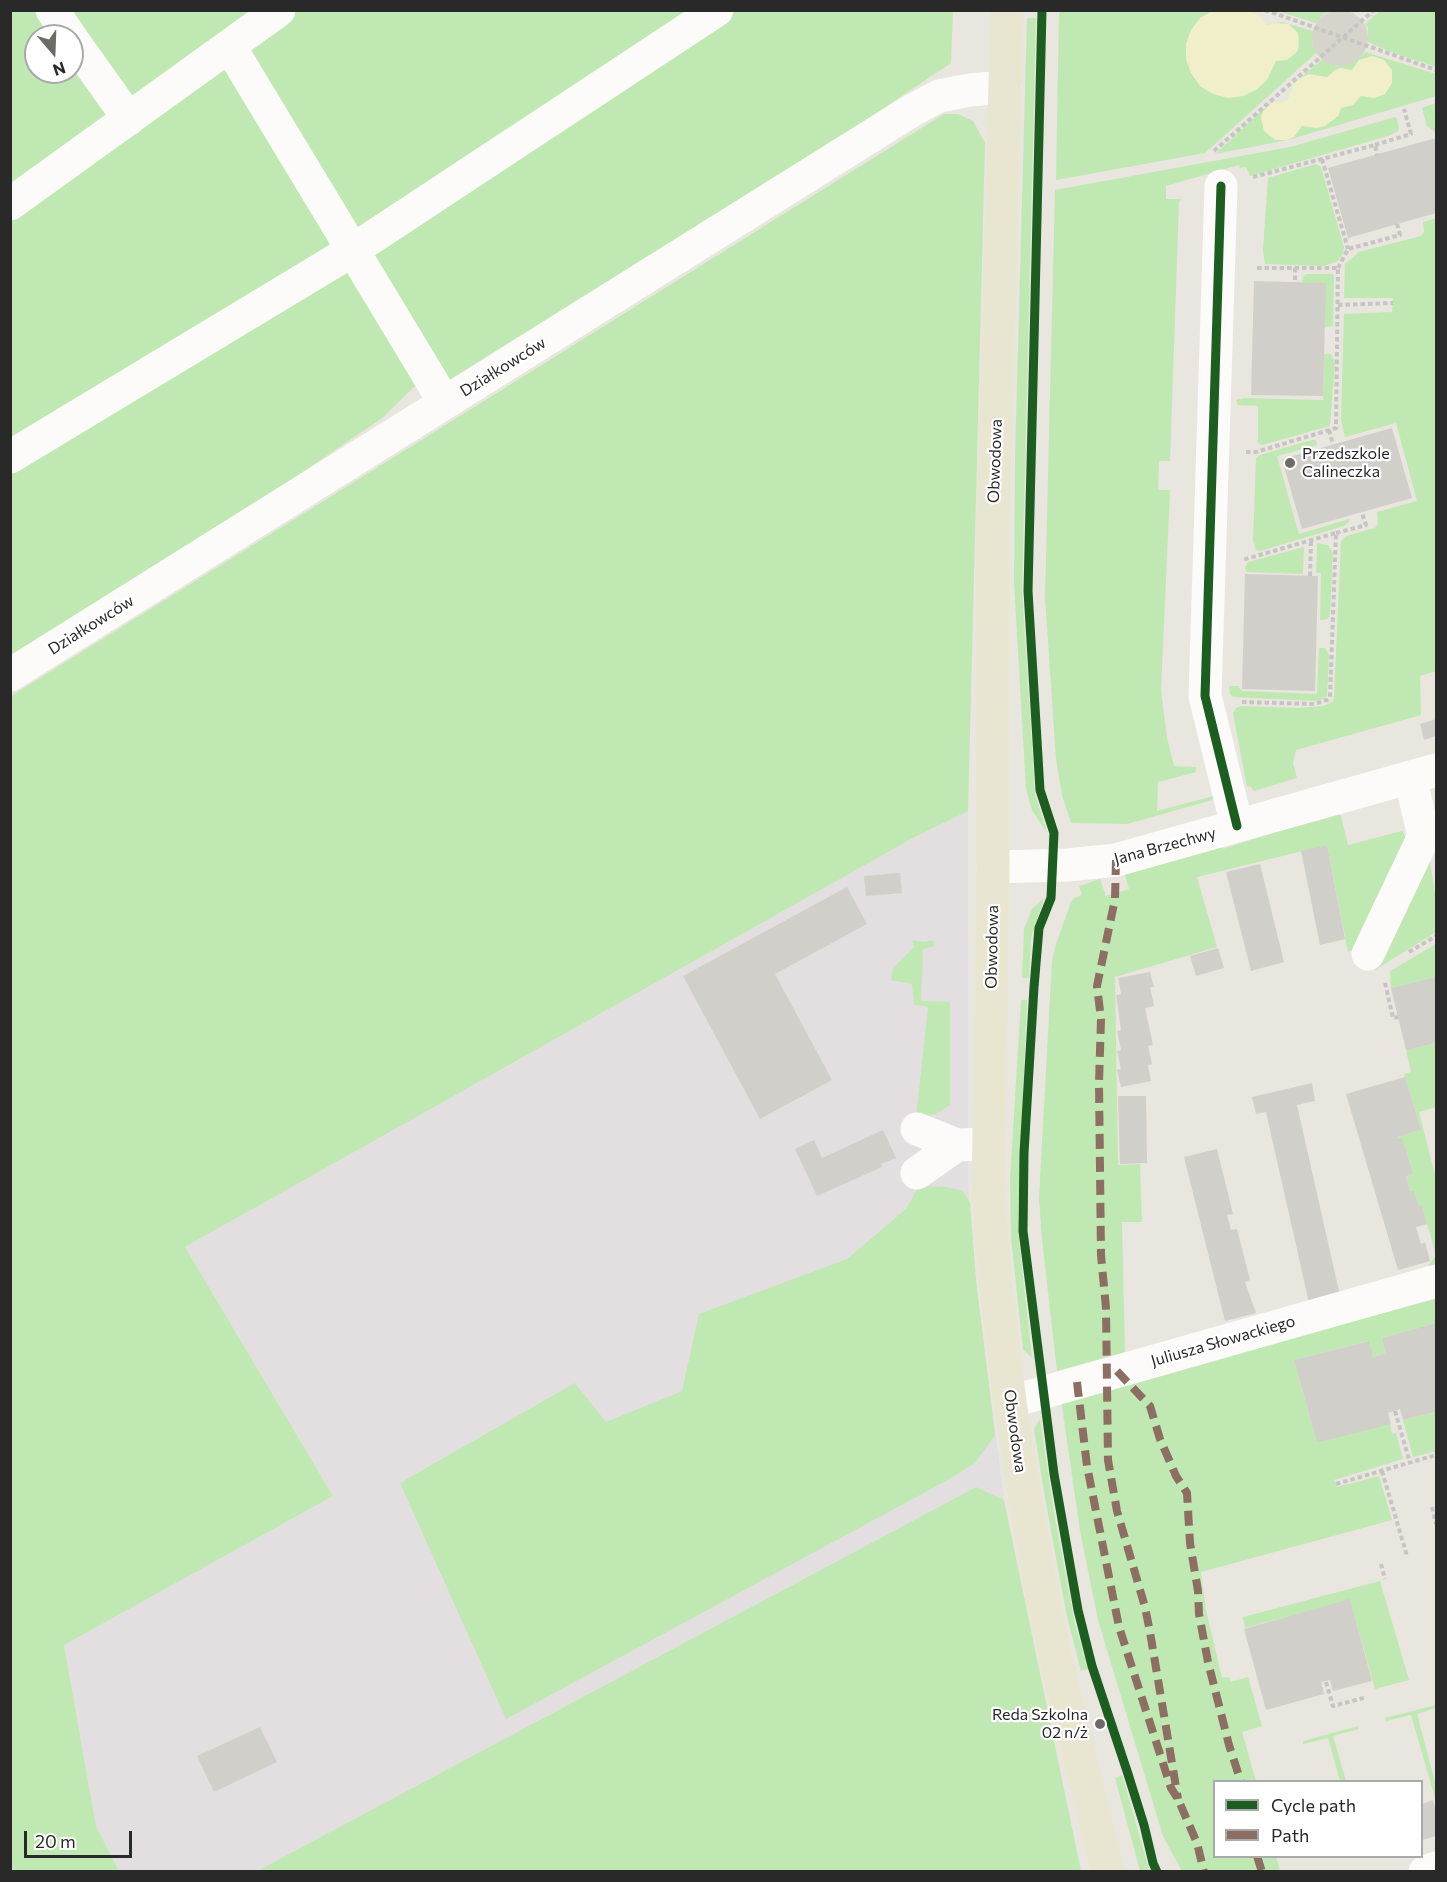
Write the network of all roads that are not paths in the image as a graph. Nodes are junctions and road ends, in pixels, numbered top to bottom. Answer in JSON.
{"nodes":[{"id":1,"x":52,"y":10,"type":"edge"},
{"id":2,"x":279,"y":10,"type":"edge"},
{"id":3,"x":717,"y":10,"type":"edge"},
{"id":4,"x":1007,"y":10,"type":"edge"},
{"id":5,"x":62,"y":24,"type":"edge"},
{"id":6,"x":230,"y":47,"type":"junction"},
{"id":7,"x":84,"y":55,"type":"edge"},
{"id":8,"x":1005,"y":87,"type":"junction"},
{"id":9,"x":129,"y":119,"type":"junction"},
{"id":10,"x":1221,"y":186,"type":"road end"},
{"id":11,"x":10,"y":204,"type":"edge"},
{"id":12,"x":353,"y":250,"type":"junction"},
{"id":13,"x":445,"y":403,"type":"junction"},
{"id":14,"x":10,"y":457,"type":"edge"},
{"id":15,"x":10,"y":675,"type":"edge"},
{"id":16,"x":1423,"y":774,"type":"edge"},
{"id":17,"x":1238,"y":826,"type":"junction"},
{"id":18,"x":993,"y":867,"type":"junction"},
{"id":19,"x":1368,"y":954,"type":"dead end"},
{"id":20,"x":917,"y":1129,"type":"dead end"},
{"id":21,"x":973,"y":1144,"type":"junction"},
{"id":22,"x":917,"y":1173,"type":"dead end"},
{"id":23,"x":1437,"y":1281,"type":"edge"},
{"id":24,"x":1010,"y":1402,"type":"junction"},
{"id":25,"x":1437,"y":1868,"type":"edge"},
{"id":26,"x":1108,"y":1872,"type":"edge"},
{"id":27,"x":1425,"y":1872,"type":"edge"}],
"edges":[{"from":1,"to":5,"type":"street"},
{"from":2,"to":6,"type":"street"},
{"from":3,"to":12,"type":"street"},
{"from":4,"to":8,"type":"main road","name":"Obwodowa"},
{"from":6,"to":9,"type":"street"},
{"from":6,"to":12,"type":"street"},
{"from":7,"to":9,"type":"street"},
{"from":8,"to":13,"type":"street","name":"Działkowców"},
{"from":8,"to":18,"type":"main road","name":"Obwodowa"},
{"from":9,"to":11,"type":"street"},
{"from":10,"to":17,"type":"street"},
{"from":12,"to":13,"type":"street"},
{"from":12,"to":14,"type":"street"},
{"from":13,"to":15,"type":"street","name":"Działkowców"},
{"from":16,"to":17,"type":"street","name":"Jana Brzechwy"},
{"from":16,"to":19,"type":"street"},
{"from":17,"to":18,"type":"street","name":"Jana Brzechwy"},
{"from":18,"to":21,"type":"main road","name":"Obwodowa"},
{"from":20,"to":21,"type":"street"},
{"from":21,"to":22,"type":"street"},
{"from":21,"to":24,"type":"main road","name":"Obwodowa"},
{"from":23,"to":24,"type":"street","name":"Juliusza Słowackiego"},
{"from":24,"to":26,"type":"main road","name":"Obwodowa"},
{"from":25,"to":27,"type":"street"}]}
